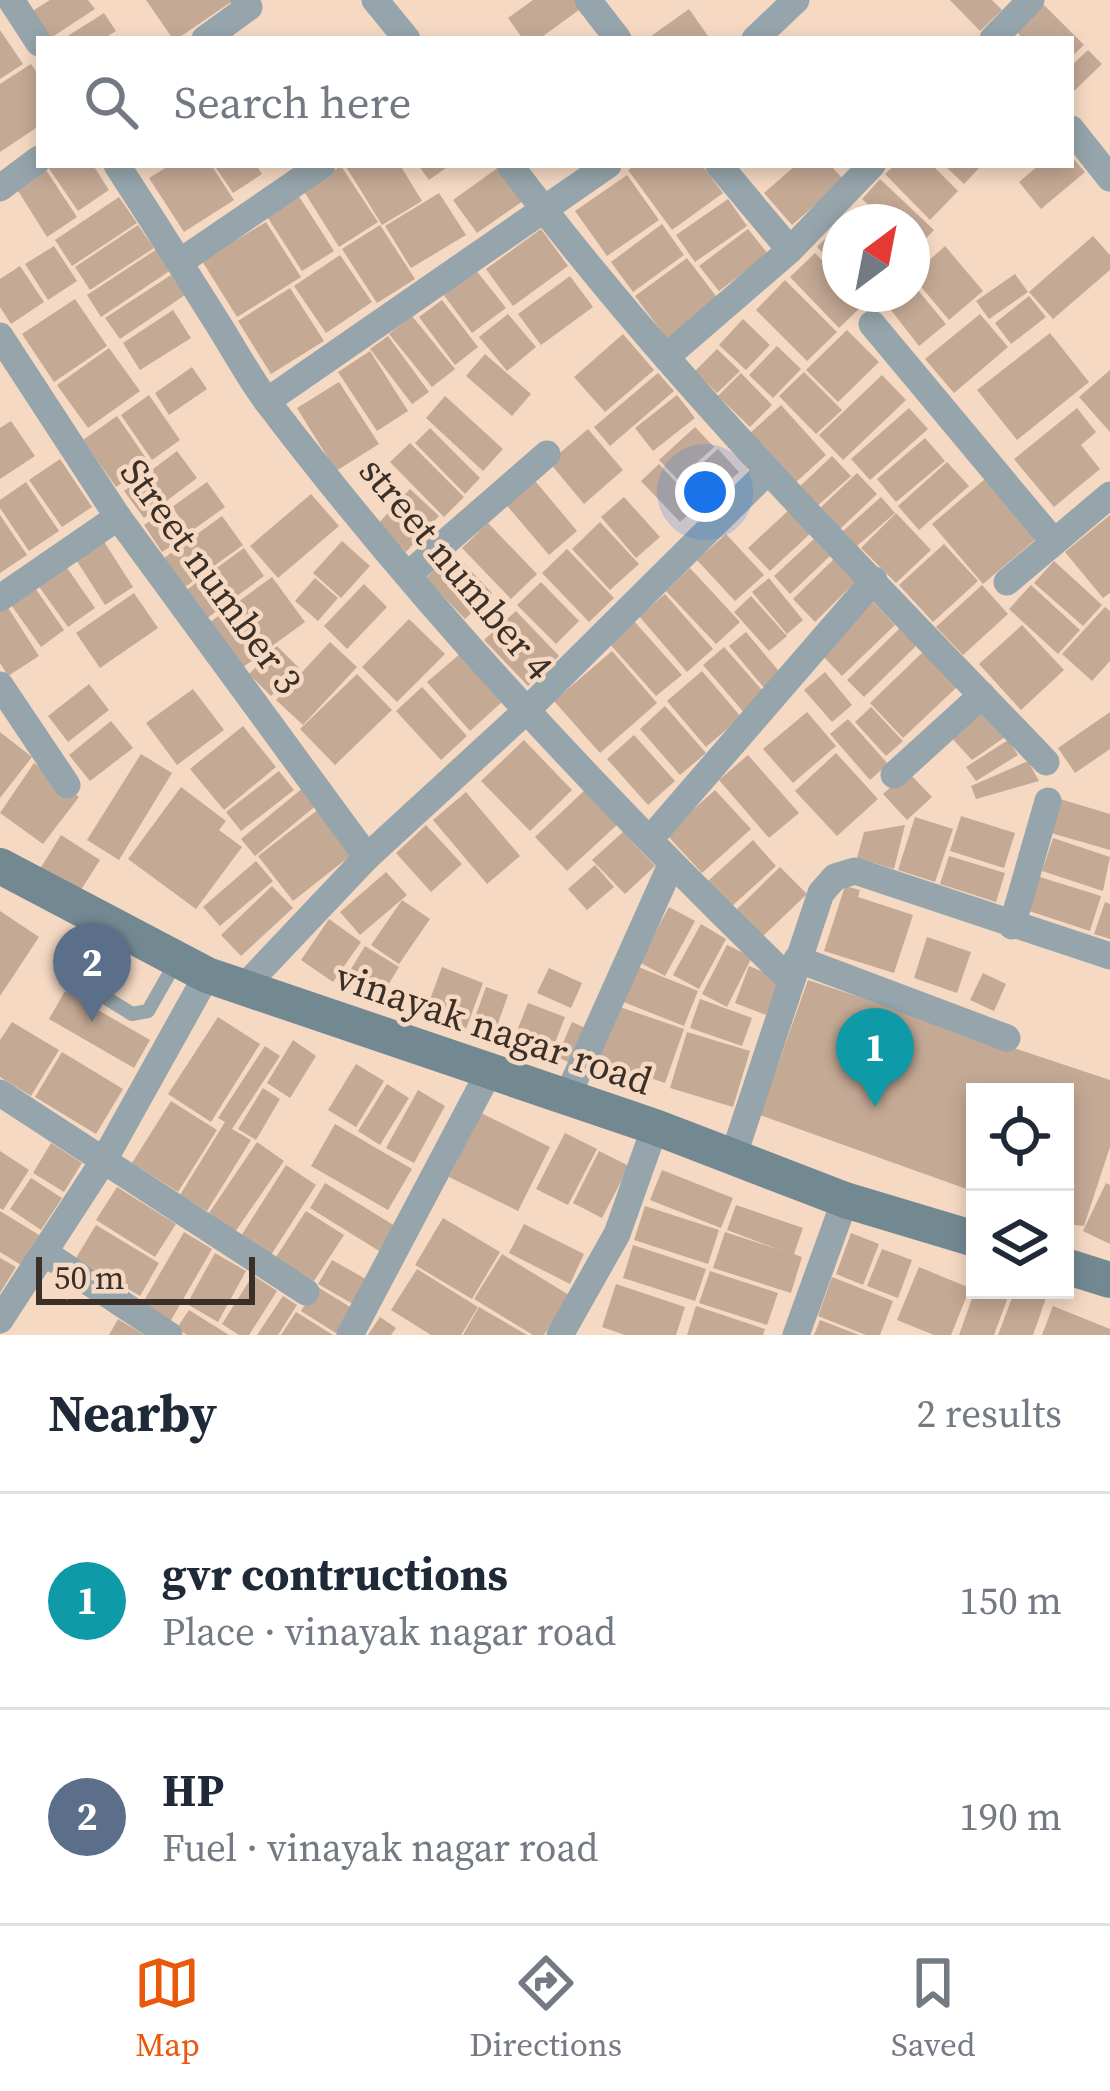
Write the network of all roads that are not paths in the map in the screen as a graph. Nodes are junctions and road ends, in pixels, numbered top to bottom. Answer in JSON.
{"nodes":[{"id":1,"x":244,"y":0,"type":"edge"},
{"id":2,"x":376,"y":0,"type":"edge"},
{"id":3,"x":588,"y":0,"type":"edge"},
{"id":4,"x":796,"y":0,"type":"edge"},
{"id":5,"x":1031,"y":0,"type":"edge"},
{"id":6,"x":17,"y":2,"type":"edge"},
{"id":7,"x":209,"y":36,"type":"edge"},
{"id":8,"x":405,"y":36,"type":"edge"},
{"id":9,"x":616,"y":36,"type":"edge"},
{"id":10,"x":758,"y":36,"type":"edge"},
{"id":11,"x":996,"y":36,"type":"edge"},
{"id":12,"x":36,"y":37,"type":"edge"},
{"id":13,"x":1074,"y":132,"type":"edge"},
{"id":14,"x":36,"y":161,"type":"edge"},
{"id":15,"x":120,"y":168,"type":"edge"},
{"id":16,"x":318,"y":168,"type":"edge"},
{"id":17,"x":512,"y":168,"type":"edge"},
{"id":18,"x":604,"y":168,"type":"edge"},
{"id":19,"x":722,"y":168,"type":"edge"},
{"id":20,"x":869,"y":168,"type":"edge"},
{"id":21,"x":1110,"y":178,"type":"edge"},
{"id":22,"x":0,"y":188,"type":"edge"},
{"id":23,"x":545,"y":212,"type":"junction"},
{"id":24,"x":790,"y":250,"type":"junction"},
{"id":25,"x":180,"y":262,"type":"junction"},
{"id":26,"x":872,"y":324,"type":"dead end"},
{"id":27,"x":0,"y":336,"type":"edge"},
{"id":28,"x":666,"y":358,"type":"junction"},
{"id":29,"x":267,"y":401,"type":"junction"},
{"id":30,"x":548,"y":454,"type":"dead end"},
{"id":31,"x":767,"y":472,"type":"junction"},
{"id":32,"x":1110,"y":495,"type":"edge"},
{"id":33,"x":118,"y":517,"type":"junction"},
{"id":34,"x":1054,"y":542,"type":"junction"},
{"id":35,"x":409,"y":574,"type":"junction"},
{"id":36,"x":874,"y":580,"type":"junction"},
{"id":37,"x":1007,"y":582,"type":"dead end"},
{"id":38,"x":0,"y":598,"type":"edge"},
{"id":39,"x":0,"y":685,"type":"edge"},
{"id":40,"x":982,"y":695,"type":"junction"},
{"id":41,"x":526,"y":710,"type":"junction"},
{"id":42,"x":1046,"y":762,"type":"dead end"},
{"id":43,"x":893,"y":775,"type":"dead end"},
{"id":44,"x":67,"y":785,"type":"dead end"},
{"id":45,"x":1048,"y":801,"type":"dead end"},
{"id":46,"x":651,"y":838,"type":"junction"},
{"id":47,"x":368,"y":856,"type":"junction"},
{"id":48,"x":671,"y":865,"type":"junction"},
{"id":49,"x":0,"y":866,"type":"edge"},
{"id":50,"x":90,"y":915,"type":"junction"},
{"id":51,"x":1012,"y":926,"type":"junction"},
{"id":52,"x":1110,"y":956,"type":"edge"},
{"id":53,"x":192,"y":967,"type":"junction"},
{"id":54,"x":793,"y":969,"type":"junction"},
{"id":55,"x":244,"y":987,"type":"junction"},
{"id":56,"x":1007,"y":1038,"type":"dead end"},
{"id":57,"x":490,"y":1070,"type":"junction"},
{"id":58,"x":0,"y":1093,"type":"edge"},
{"id":59,"x":567,"y":1096,"type":"junction"},
{"id":60,"x":655,"y":1127,"type":"junction"},
{"id":61,"x":733,"y":1157,"type":"junction"},
{"id":62,"x":104,"y":1160,"type":"junction"},
{"id":63,"x":845,"y":1200,"type":"junction"},
{"id":64,"x":966,"y":1236,"type":"edge"},
{"id":65,"x":45,"y":1253,"type":"junction"},
{"id":66,"x":1074,"y":1269,"type":"edge"},
{"id":67,"x":1110,"y":1280,"type":"edge"},
{"id":68,"x":306,"y":1292,"type":"dead end"},
{"id":69,"x":0,"y":1320,"type":"edge"},
{"id":70,"x":169,"y":1335,"type":"edge"},
{"id":71,"x":350,"y":1335,"type":"edge"},
{"id":72,"x":560,"y":1335,"type":"edge"},
{"id":73,"x":796,"y":1335,"type":"edge"}],
"edges":[{"from":1,"to":7,"type":"street"},
{"from":2,"to":8,"type":"street"},
{"from":3,"to":9,"type":"street"},
{"from":4,"to":10,"type":"street"},
{"from":5,"to":11,"type":"street"},
{"from":6,"to":12,"type":"street"},
{"from":13,"to":21,"type":"street"},
{"from":14,"to":22,"type":"street"},
{"from":15,"to":25,"type":"street","name":"street number 4"},
{"from":16,"to":25,"type":"street"},
{"from":17,"to":23,"type":"street"},
{"from":18,"to":23,"type":"street"},
{"from":19,"to":24,"type":"street"},
{"from":20,"to":24,"type":"street"},
{"from":23,"to":28,"type":"street"},
{"from":23,"to":29,"type":"street"},
{"from":24,"to":28,"type":"street"},
{"from":25,"to":29,"type":"street","name":"street number 4"},
{"from":26,"to":34,"type":"street"},
{"from":27,"to":33,"type":"street","name":"Street number 3"},
{"from":28,"to":31,"type":"street"},
{"from":29,"to":35,"type":"street","name":"street number 4"},
{"from":30,"to":35,"type":"street"},
{"from":31,"to":36,"type":"street"},
{"from":31,"to":41,"type":"street"},
{"from":32,"to":34,"type":"street"},
{"from":33,"to":38,"type":"street"},
{"from":33,"to":47,"type":"street","name":"Street number 3"},
{"from":34,"to":37,"type":"street"},
{"from":35,"to":41,"type":"street","name":"street number 4"},
{"from":36,"to":40,"type":"street"},
{"from":36,"to":46,"type":"street"},
{"from":39,"to":44,"type":"street"},
{"from":40,"to":42,"type":"street"},
{"from":40,"to":43,"type":"street"},
{"from":41,"to":46,"type":"street","name":"street number 4"},
{"from":41,"to":47,"type":"street"},
{"from":45,"to":51,"type":"street"},
{"from":46,"to":48,"type":"street","name":"street number 4"},
{"from":47,"to":55,"type":"street"},
{"from":48,"to":54,"type":"street","name":"street number 4"},
{"from":48,"to":59,"type":"street"},
{"from":49,"to":50,"type":"street","name":"vinayak nagar road"},
{"from":50,"to":53,"type":"street","name":"vinayak nagar road"},
{"from":50,"to":53,"type":"lane"},
{"from":51,"to":52,"type":"street"},
{"from":51,"to":54,"type":"street"},
{"from":53,"to":55,"type":"street","name":"vinayak nagar road"},
{"from":53,"to":62,"type":"street"},
{"from":54,"to":56,"type":"street"},
{"from":54,"to":61,"type":"street"},
{"from":55,"to":57,"type":"street","name":"vinayak nagar road"},
{"from":57,"to":59,"type":"street","name":"vinayak nagar road"},
{"from":57,"to":71,"type":"street"},
{"from":58,"to":62,"type":"street"},
{"from":59,"to":60,"type":"street","name":"vinayak nagar road"},
{"from":60,"to":61,"type":"street","name":"vinayak nagar road"},
{"from":60,"to":72,"type":"street"},
{"from":61,"to":63,"type":"street","name":"vinayak nagar road"},
{"from":62,"to":65,"type":"street"},
{"from":62,"to":68,"type":"street"},
{"from":63,"to":64,"type":"street","name":"vinayak nagar road"},
{"from":63,"to":73,"type":"street"},
{"from":65,"to":69,"type":"street"},
{"from":65,"to":70,"type":"street"},
{"from":66,"to":67,"type":"street"}]}
